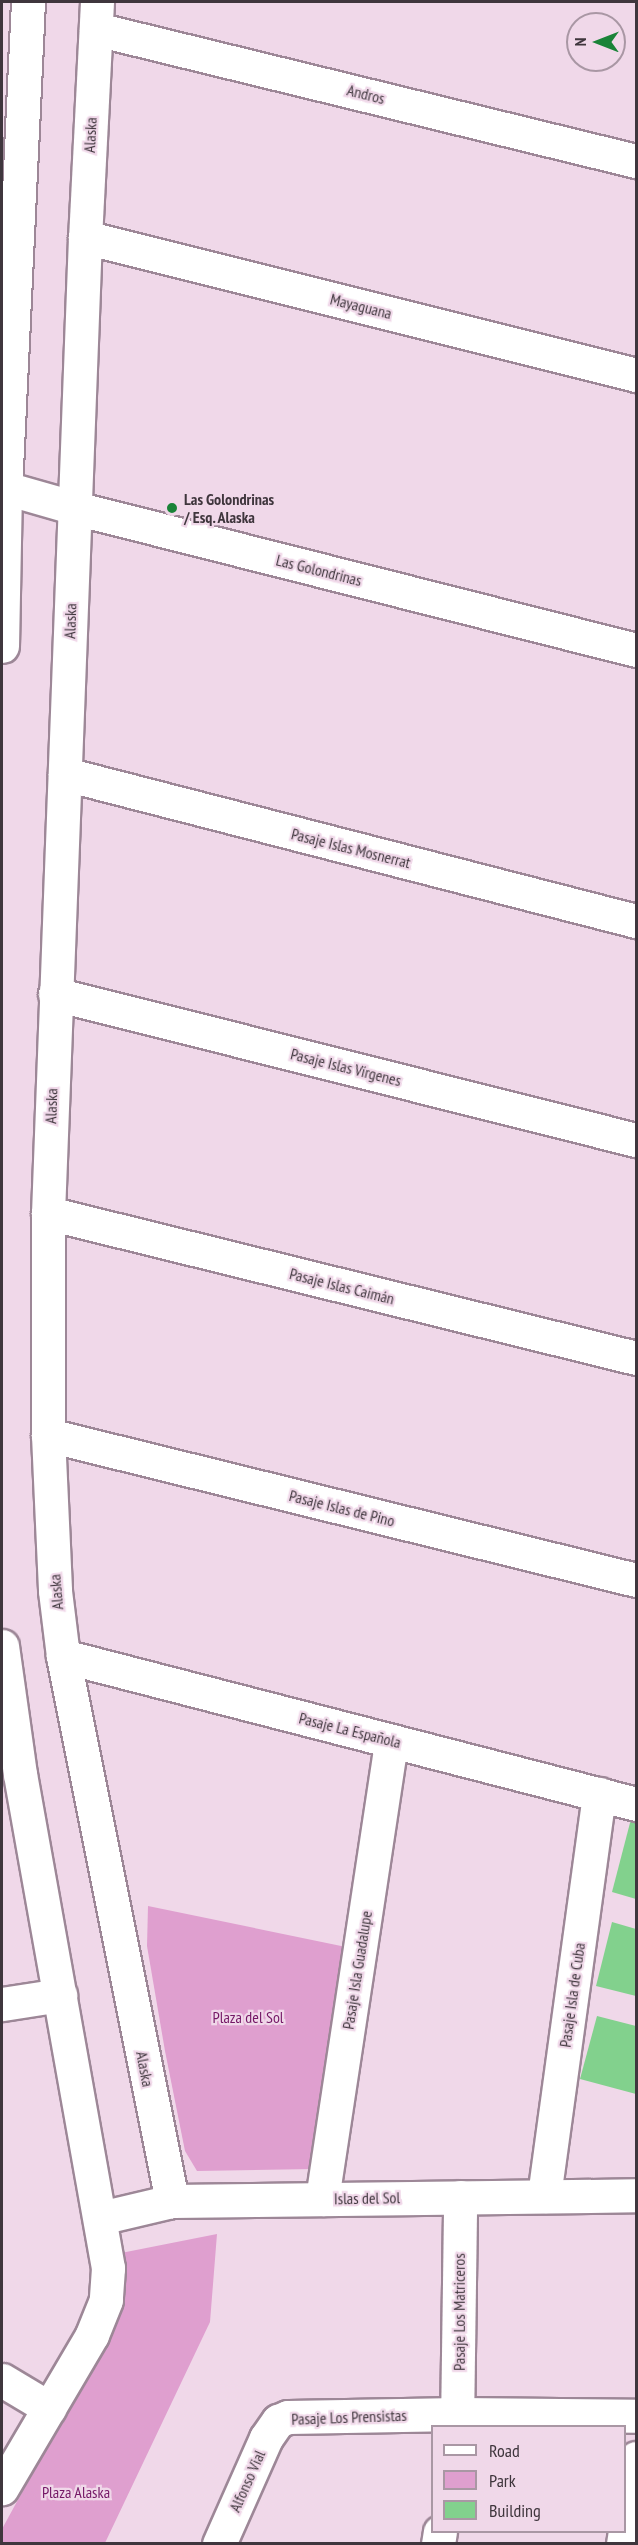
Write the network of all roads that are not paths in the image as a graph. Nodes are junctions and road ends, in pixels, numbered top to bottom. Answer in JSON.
{"nodes":[{"id":1,"x":28,"y":2,"type":"edge"},
{"id":2,"x":96,"y":15,"type":"edge"},
{"id":3,"x":636,"y":161,"type":"edge"},
{"id":4,"x":85,"y":237,"type":"junction"},
{"id":5,"x":636,"y":375,"type":"edge"},
{"id":6,"x":3,"y":488,"type":"edge"},
{"id":7,"x":75,"y":508,"type":"junction"},
{"id":8,"x":2,"y":646,"type":"edge"},
{"id":9,"x":636,"y":650,"type":"edge"},
{"id":10,"x":65,"y":774,"type":"junction"},
{"id":11,"x":636,"y":921,"type":"edge"},
{"id":12,"x":55,"y":994,"type":"junction"},
{"id":13,"x":636,"y":1140,"type":"edge"},
{"id":14,"x":48,"y":1213,"type":"junction"},
{"id":15,"x":636,"y":1358,"type":"edge"},
{"id":16,"x":48,"y":1435,"type":"junction"},
{"id":17,"x":636,"y":1580,"type":"edge"},
{"id":18,"x":2,"y":1646,"type":"edge"},
{"id":19,"x":63,"y":1656,"type":"junction"},
{"id":20,"x":391,"y":1741,"type":"junction"},
{"id":21,"x":11,"y":1775,"type":"edge"},
{"id":22,"x":599,"y":1794,"type":"junction"},
{"id":23,"x":636,"y":1804,"type":"edge"},
{"id":24,"x":60,"y":1995,"type":"junction"},
{"id":25,"x":2,"y":2004,"type":"edge"},
{"id":26,"x":636,"y":2195,"type":"edge"},
{"id":27,"x":544,"y":2196,"type":"junction"},
{"id":28,"x":460,"y":2197,"type":"junction"},
{"id":29,"x":322,"y":2199,"type":"junction"},
{"id":30,"x":172,"y":2201,"type":"junction"},
{"id":31,"x":100,"y":2218,"type":"junction"},
{"id":32,"x":2,"y":2380,"type":"edge"},
{"id":33,"x":49,"y":2408,"type":"junction"},
{"id":34,"x":636,"y":2416,"type":"edge"},
{"id":35,"x":458,"y":2420,"type":"edge"},
{"id":36,"x":278,"y":2421,"type":"joint"},
{"id":37,"x":636,"y":2458,"type":"edge"},
{"id":38,"x":2,"y":2488,"type":"edge"},
{"id":39,"x":626,"y":2524,"type":"edge"},
{"id":40,"x":219,"y":2544,"type":"edge"}],
"edges":[{"from":1,"to":6,"type":"street"},
{"from":2,"to":3,"type":"street","name":"Andros"},
{"from":2,"to":4,"type":"street","name":"Alaska"},
{"from":4,"to":5,"type":"street","name":"Mayaguana"},
{"from":4,"to":7,"type":"street","name":"Alaska"},
{"from":6,"to":7,"type":"street","name":"Las Golondrinas"},
{"from":6,"to":8,"type":"street"},
{"from":7,"to":9,"type":"street","name":"Las Golondrinas"},
{"from":7,"to":10,"type":"street","name":"Alaska"},
{"from":10,"to":11,"type":"street","name":"Pasaje Islas Mosnerrat"},
{"from":10,"to":12,"type":"street","name":"Alaska"},
{"from":12,"to":13,"type":"street","name":"Pasaje Islas Vírgenes"},
{"from":12,"to":14,"type":"street","name":"Alaska"},
{"from":14,"to":15,"type":"street","name":"Pasaje Islas Caimán"},
{"from":14,"to":16,"type":"street","name":"Alaska"},
{"from":16,"to":17,"type":"street","name":"Pasaje Islas de Pino"},
{"from":16,"to":19,"type":"street","name":"Alaska"},
{"from":18,"to":21,"type":"street"},
{"from":19,"to":20,"type":"street","name":"Pasaje La Española"},
{"from":19,"to":30,"type":"street","name":"Alaska"},
{"from":20,"to":22,"type":"street","name":"Pasaje La Española"},
{"from":20,"to":29,"type":"street","name":"Pasaje Isla Guadalupe"},
{"from":21,"to":24,"type":"street"},
{"from":22,"to":23,"type":"street","name":"Pasaje La Española"},
{"from":22,"to":27,"type":"street","name":"Pasaje Isla de Cuba"},
{"from":24,"to":25,"type":"street"},
{"from":24,"to":31,"type":"street"},
{"from":26,"to":27,"type":"street","name":"Islas del Sol"},
{"from":27,"to":28,"type":"street","name":"Islas del Sol"},
{"from":28,"to":29,"type":"street","name":"Islas del Sol"},
{"from":28,"to":35,"type":"street","name":"Pasaje Los Matriceros"},
{"from":29,"to":30,"type":"street","name":"Islas del Sol"},
{"from":30,"to":31,"type":"street","name":"Islas del Sol"},
{"from":31,"to":33,"type":"street"},
{"from":32,"to":33,"type":"street"},
{"from":33,"to":38,"type":"street"},
{"from":34,"to":35,"type":"street","name":"Pasaje Los Prensistas"},
{"from":35,"to":36,"type":"street","name":"Pasaje Los Prensistas"},
{"from":36,"to":40,"type":"street","name":"Alfonso Vial"},
{"from":37,"to":39,"type":"street"}]}
